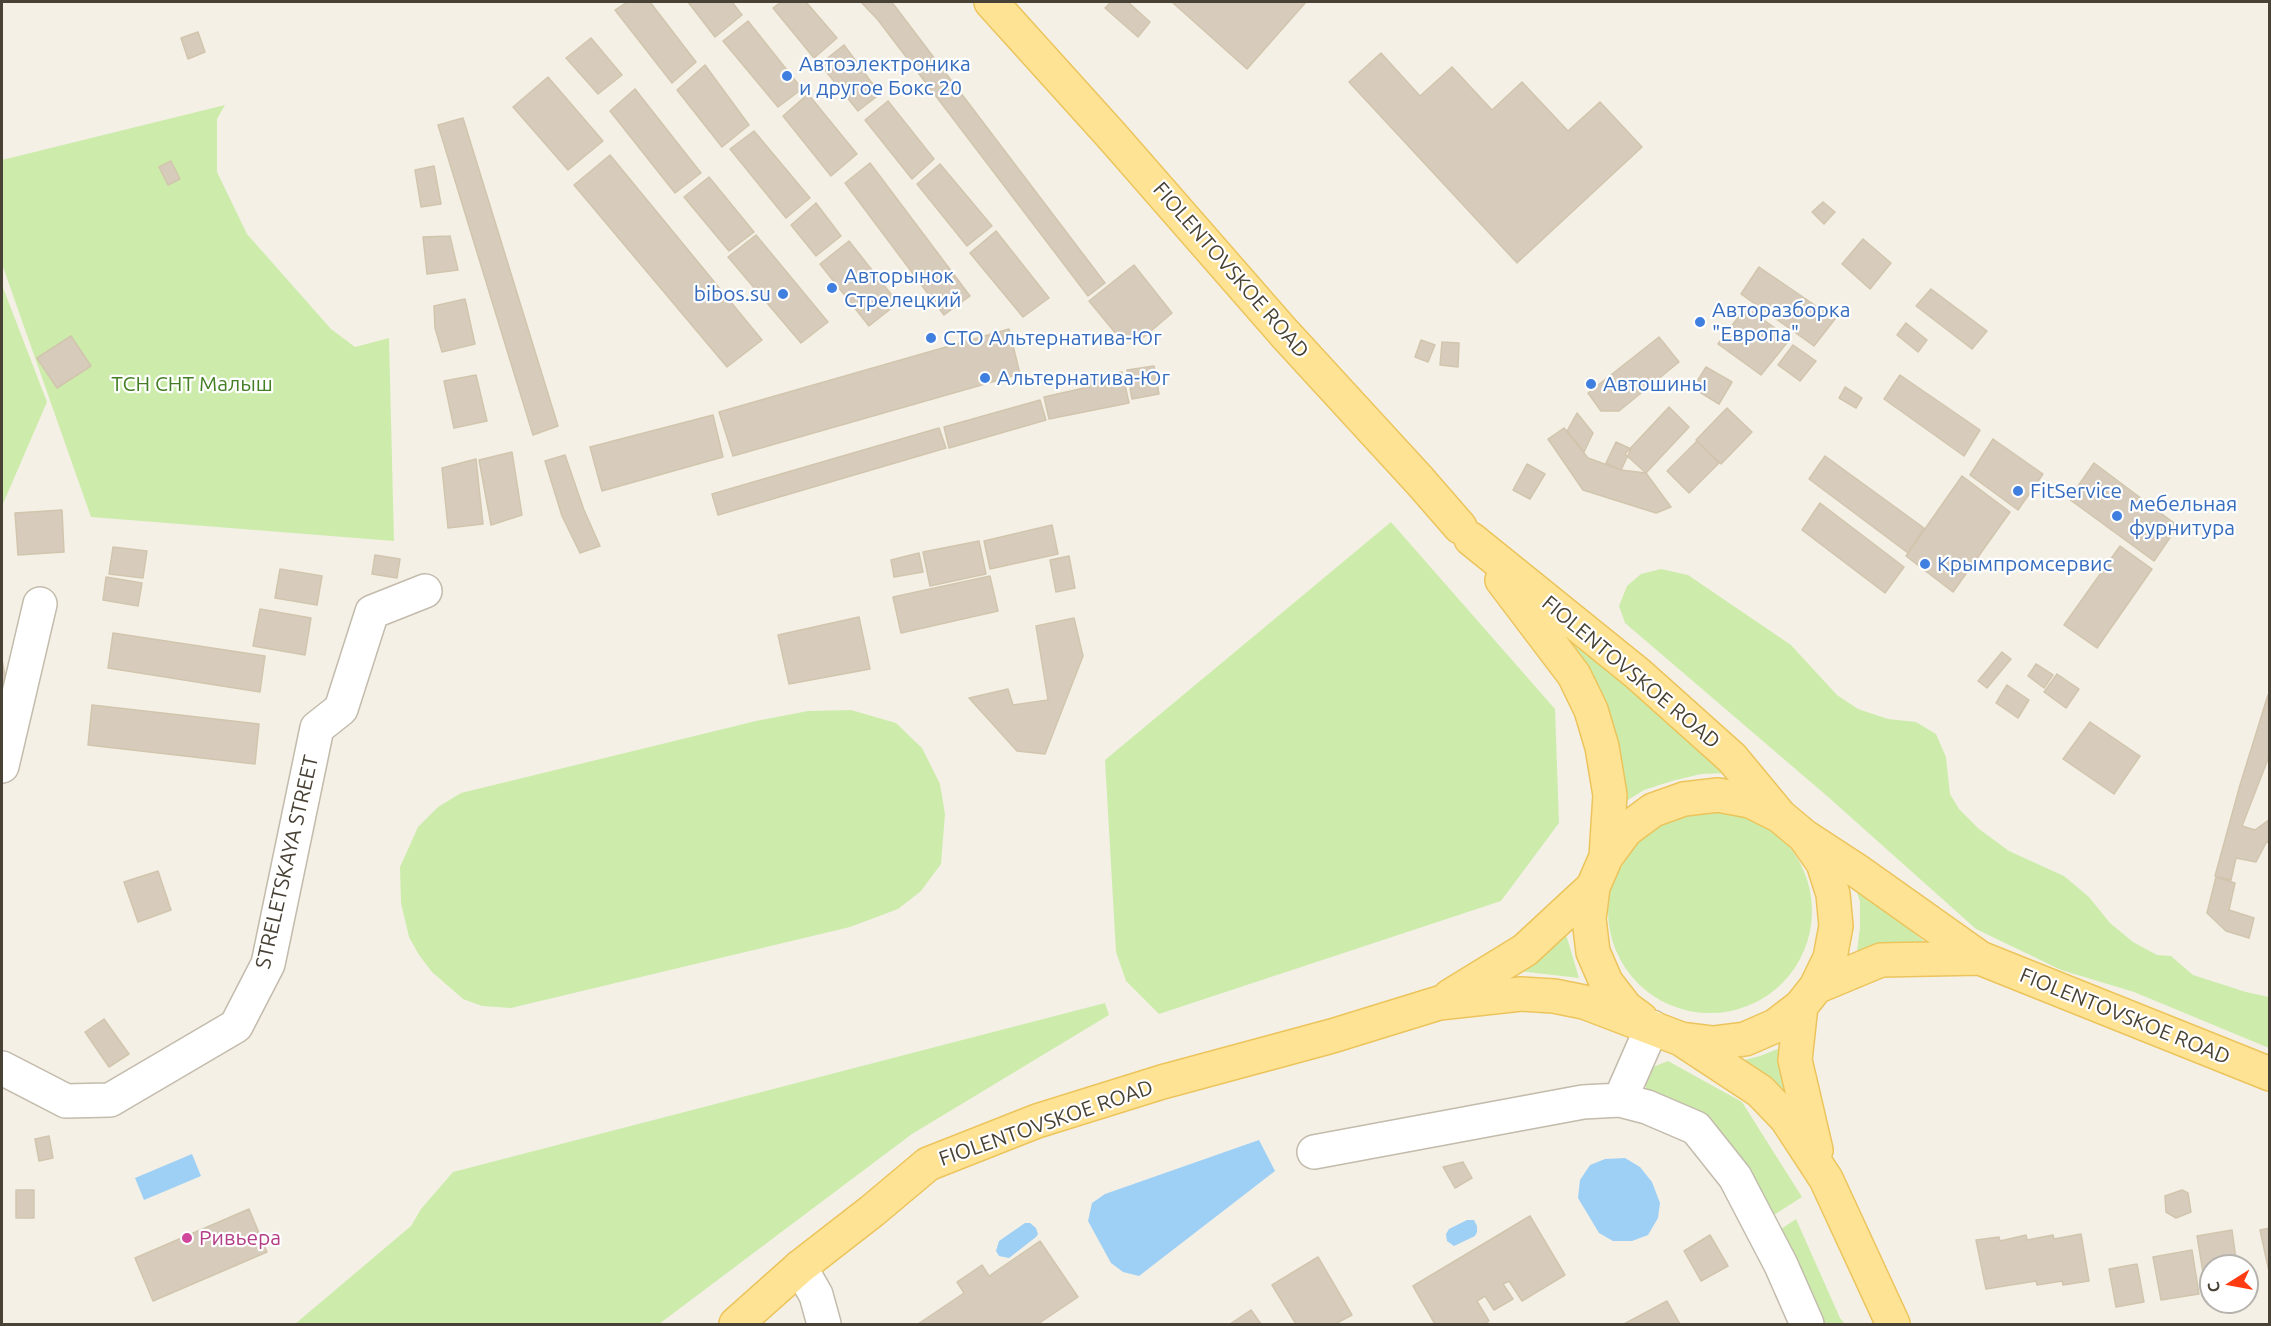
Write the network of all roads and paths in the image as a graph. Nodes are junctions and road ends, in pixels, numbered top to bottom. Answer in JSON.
{"nodes":[{"id":1,"x":991,"y":2,"type":"edge"},
{"id":2,"x":1465,"y":533,"type":"junction"},
{"id":3,"x":425,"y":591,"type":"dead end"},
{"id":4,"x":40,"y":604,"type":"dead end"},
{"id":5,"x":2,"y":766,"type":"edge"},
{"id":6,"x":1792,"y":826,"type":"junction"},
{"id":7,"x":1606,"y":856,"type":"junction"},
{"id":8,"x":1593,"y":887,"type":"junction"},
{"id":9,"x":1980,"y":958,"type":"junction"},
{"id":10,"x":1809,"y":997,"type":"junction"},
{"id":11,"x":1439,"y":1003,"type":"junction"},
{"id":12,"x":1666,"y":1033,"type":"junction"},
{"id":13,"x":2,"y":1068,"type":"edge"},
{"id":14,"x":2270,"y":1074,"type":"edge"},
{"id":15,"x":1620,"y":1100,"type":"junction"},
{"id":16,"x":1314,"y":1152,"type":"dead end"},
{"id":17,"x":1820,"y":1167,"type":"junction"},
{"id":18,"x":800,"y":1267,"type":"junction"},
{"id":19,"x":736,"y":1324,"type":"edge"},
{"id":20,"x":824,"y":1324,"type":"edge"},
{"id":21,"x":1807,"y":1324,"type":"edge"},
{"id":22,"x":1893,"y":1324,"type":"edge"}],
"edges":[{"from":1,"to":2,"type":"main road","name":"FIOLENTOVSKOE ROAD"},
{"from":2,"to":6,"type":"main road","name":"FIOLENTOVSKOE ROAD"},
{"from":2,"to":7,"type":"main road","name":"FIOLENTOVSKOE ROAD"},
{"from":3,"to":13,"type":"street","name":"STRELETSKAYA STREET"},
{"from":4,"to":5,"type":"street"},
{"from":6,"to":7,"type":"main road","name":"FIOLENTOVSKOE ROAD"},
{"from":6,"to":9,"type":"main road","name":"FIOLENTOVSKOE ROAD"},
{"from":6,"to":10,"type":"main road","name":"FIOLENTOVSKOE ROAD"},
{"from":7,"to":8,"type":"main road","name":"FIOLENTOVSKOE ROAD"},
{"from":8,"to":11,"type":"main road","name":"FIOLENTOVSKOE ROAD"},
{"from":8,"to":12,"type":"main road","name":"FIOLENTOVSKOE ROAD"},
{"from":9,"to":10,"type":"main road","name":"FIOLENTOVSKOE ROAD"},
{"from":9,"to":14,"type":"main road","name":"FIOLENTOVSKOE ROAD"},
{"from":10,"to":12,"type":"main road","name":"FIOLENTOVSKOE ROAD"},
{"from":10,"to":17,"type":"main road"},
{"from":11,"to":12,"type":"main road","name":"FIOLENTOVSKOE ROAD"},
{"from":11,"to":18,"type":"main road","name":"FIOLENTOVSKOE ROAD"},
{"from":12,"to":15,"type":"street"},
{"from":12,"to":17,"type":"main road"},
{"from":15,"to":16,"type":"street"},
{"from":15,"to":21,"type":"street"},
{"from":17,"to":22,"type":"main road"},
{"from":18,"to":19,"type":"main road","name":"FIOLENTOVSKOE ROAD"},
{"from":18,"to":20,"type":"street"}]}
